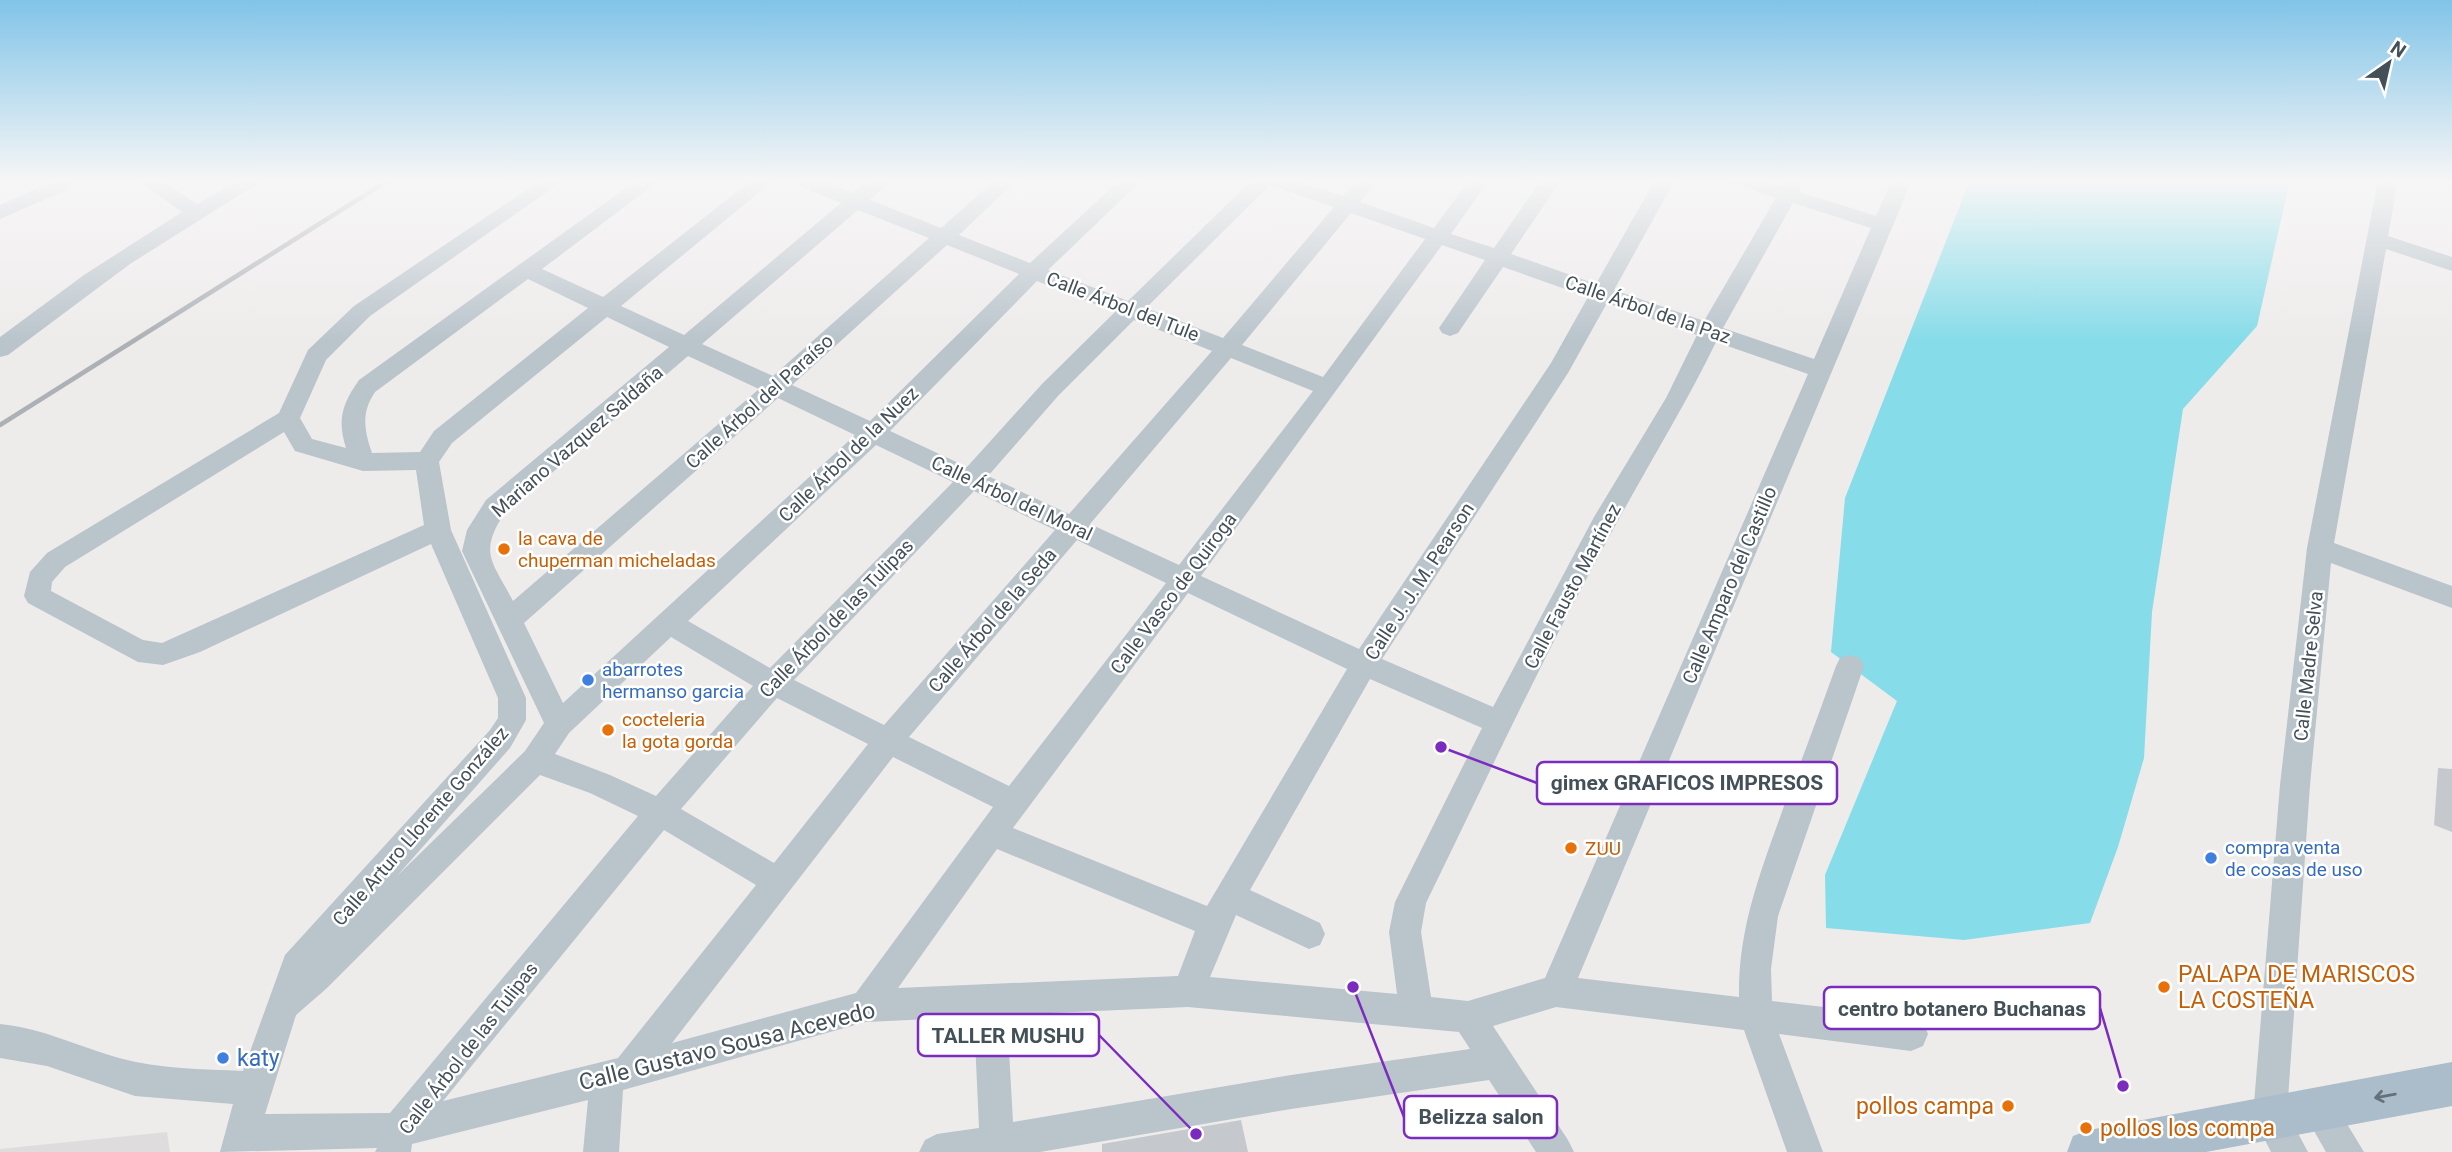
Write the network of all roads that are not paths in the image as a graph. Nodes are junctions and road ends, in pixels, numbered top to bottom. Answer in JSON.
{"nodes":[{"id":1,"x":163,"y":234,"type":"edge"},
{"id":2,"x":475,"y":234,"type":"edge"},
{"id":3,"x":576,"y":234,"type":"edge"},
{"id":4,"x":697,"y":234,"type":"edge"},
{"id":5,"x":816,"y":234,"type":"edge"},
{"id":6,"x":938,"y":234,"type":"edge"},
{"id":7,"x":947,"y":234,"type":"edge"},
{"id":8,"x":1074,"y":234,"type":"edge"},
{"id":9,"x":1210,"y":234,"type":"edge"},
{"id":10,"x":1323,"y":234,"type":"edge"},
{"id":11,"x":1430,"y":234,"type":"edge"},
{"id":12,"x":1514,"y":234,"type":"edge"},
{"id":13,"x":1635,"y":234,"type":"edge"},
{"id":14,"x":1765,"y":234,"type":"edge"},
{"id":15,"x":1879,"y":234,"type":"edge"},
{"id":16,"x":2380,"y":234,"type":"edge"},
{"id":17,"x":944,"y":236,"type":"junction"},
{"id":18,"x":1436,"y":236,"type":"junction"},
{"id":19,"x":2379,"y":240,"type":"junction"},
{"id":20,"x":1498,"y":257,"type":"junction"},
{"id":21,"x":2452,"y":264,"type":"edge"},
{"id":22,"x":526,"y":270,"type":"junction"},
{"id":23,"x":1033,"y":272,"type":"junction"},
{"id":24,"x":1602,"y":293,"type":"junction"},
{"id":25,"x":605,"y":307,"type":"junction"},
{"id":26,"x":1130,"y":308,"type":"junction"},
{"id":27,"x":1450,"y":328,"type":"dead end"},
{"id":28,"x":1710,"y":331,"type":"junction"},
{"id":29,"x":687,"y":345,"type":"junction"},
{"id":30,"x":1228,"y":347,"type":"junction"},
{"id":31,"x":0,"y":349,"type":"edge"},
{"id":32,"x":1821,"y":370,"type":"junction"},
{"id":33,"x":776,"y":387,"type":"junction"},
{"id":34,"x":1328,"y":388,"type":"junction"},
{"id":35,"x":288,"y":418,"type":"junction"},
{"id":36,"x":873,"y":433,"type":"junction"},
{"id":37,"x":427,"y":461,"type":"junction"},
{"id":38,"x":363,"y":462,"type":"junction"},
{"id":39,"x":972,"y":478,"type":"junction"},
{"id":40,"x":1072,"y":527,"type":"junction"},
{"id":41,"x":438,"y":530,"type":"junction"},
{"id":42,"x":2320,"y":548,"type":"junction"},
{"id":43,"x":1184,"y":579,"type":"junction"},
{"id":44,"x":2452,"y":597,"type":"edge"},
{"id":45,"x":508,"y":621,"type":"junction"},
{"id":46,"x":669,"y":623,"type":"junction"},
{"id":47,"x":1364,"y":664,"type":"junction"},
{"id":48,"x":1850,"y":666,"type":"dead end"},
{"id":49,"x":773,"y":682,"type":"junction"},
{"id":50,"x":1499,"y":723,"type":"junction"},
{"id":51,"x":559,"y":724,"type":"junction"},
{"id":52,"x":889,"y":740,"type":"junction"},
{"id":53,"x":535,"y":760,"type":"junction"},
{"id":54,"x":1013,"y":803,"type":"junction"},
{"id":55,"x":660,"y":812,"type":"junction"},
{"id":56,"x":991,"y":833,"type":"junction"},
{"id":57,"x":1774,"y":876,"type":"joint"},
{"id":58,"x":777,"y":881,"type":"junction"},
{"id":59,"x":1231,"y":897,"type":"junction"},
{"id":60,"x":1214,"y":924,"type":"junction"},
{"id":61,"x":1310,"y":934,"type":"dead end"},
{"id":62,"x":1188,"y":991,"type":"junction"},
{"id":63,"x":1556,"y":991,"type":"junction"},
{"id":64,"x":990,"y":1002,"type":"junction"},
{"id":65,"x":285,"y":1003,"type":"junction"},
{"id":66,"x":866,"y":1006,"type":"junction"},
{"id":67,"x":1416,"y":1010,"type":"junction"},
{"id":68,"x":1468,"y":1017,"type":"junction"},
{"id":69,"x":1756,"y":1017,"type":"junction"},
{"id":70,"x":1911,"y":1034,"type":"dead end"},
{"id":71,"x":0,"y":1041,"type":"edge"},
{"id":72,"x":1498,"y":1062,"type":"junction"},
{"id":73,"x":618,"y":1075,"type":"junction"},
{"id":74,"x":2452,"y":1084,"type":"edge"},
{"id":75,"x":254,"y":1088,"type":"junction"},
{"id":76,"x":2318,"y":1108,"type":"junction"},
{"id":77,"x":2280,"y":1134,"type":"edge"},
{"id":78,"x":396,"y":1141,"type":"edge"},
{"id":79,"x":240,"y":1142,"type":"edge"},
{"id":80,"x":997,"y":1147,"type":"edge"},
{"id":81,"x":601,"y":1152,"type":"edge"},
{"id":82,"x":937,"y":1152,"type":"edge"},
{"id":83,"x":1556,"y":1152,"type":"edge"},
{"id":84,"x":1805,"y":1152,"type":"edge"},
{"id":85,"x":2089,"y":1152,"type":"edge"},
{"id":86,"x":2346,"y":1152,"type":"edge"}],
"edges":[{"from":1,"to":31,"type":"street"},
{"from":2,"to":35,"type":"street"},
{"from":3,"to":22,"type":"street"},
{"from":4,"to":25,"type":"street"},
{"from":5,"to":29,"type":"street","name":"Mariano Vazquez Saldaña"},
{"from":6,"to":17,"type":"street","name":"Calle Árbol del Tule"},
{"from":7,"to":17,"type":"street","name":"Calle Árbol del Paraíso"},
{"from":8,"to":23,"type":"street","name":"Calle Árbol de la Nuez"},
{"from":9,"to":26,"type":"street","name":"Calle Árbol de las Tulipas"},
{"from":10,"to":30,"type":"street","name":"Calle Árbol de la Seda"},
{"from":11,"to":18,"type":"street","name":"Calle Árbol de la Paz"},
{"from":12,"to":20,"type":"street"},
{"from":13,"to":24,"type":"street","name":"Calle J. J. M. Pearson"},
{"from":14,"to":28,"type":"street","name":"Calle Fausto Martínez"},
{"from":15,"to":32,"type":"street","name":"Calle Amparo del Castillo"},
{"from":16,"to":19,"type":"street","name":"Calle Madre Selva"},
{"from":17,"to":23,"type":"street","name":"Calle Árbol del Tule"},
{"from":17,"to":33,"type":"street","name":"Calle Árbol del Paraíso"},
{"from":18,"to":20,"type":"street","name":"Calle Árbol de la Paz"},
{"from":18,"to":34,"type":"street","name":"Calle Vasco de Quiroga"},
{"from":19,"to":21,"type":"street"},
{"from":19,"to":42,"type":"street","name":"Calle Madre Selva"},
{"from":20,"to":24,"type":"street","name":"Calle Árbol de la Paz"},
{"from":20,"to":27,"type":"street"},
{"from":22,"to":25,"type":"street","name":"Calle Árbol del Moral"},
{"from":22,"to":38,"type":"street"},
{"from":23,"to":26,"type":"street","name":"Calle Árbol del Tule"},
{"from":23,"to":36,"type":"street","name":"Calle Árbol de la Nuez"},
{"from":24,"to":28,"type":"street","name":"Calle Árbol de la Paz"},
{"from":24,"to":47,"type":"street","name":"Calle J. J. M. Pearson"},
{"from":25,"to":29,"type":"street","name":"Calle Árbol del Moral"},
{"from":25,"to":37,"type":"street"},
{"from":26,"to":30,"type":"street","name":"Calle Árbol del Tule"},
{"from":26,"to":39,"type":"street","name":"Calle Árbol de las Tulipas"},
{"from":28,"to":32,"type":"street","name":"Calle Árbol de la Paz"},
{"from":28,"to":50,"type":"street","name":"Calle Fausto Martínez"},
{"from":29,"to":33,"type":"street","name":"Calle Árbol del Moral"},
{"from":29,"to":45,"type":"street","name":"Mariano Vazquez Saldaña"},
{"from":30,"to":34,"type":"street","name":"Calle Árbol del Tule"},
{"from":30,"to":40,"type":"street","name":"Calle Árbol de la Seda"},
{"from":32,"to":63,"type":"street","name":"Calle Amparo del Castillo"},
{"from":33,"to":36,"type":"street","name":"Calle Árbol del Moral"},
{"from":33,"to":45,"type":"street","name":"Calle Árbol del Paraíso"},
{"from":34,"to":43,"type":"street","name":"Calle Vasco de Quiroga"},
{"from":35,"to":38,"type":"street"},
{"from":35,"to":41,"type":"street"},
{"from":36,"to":39,"type":"street","name":"Calle Árbol del Moral"},
{"from":36,"to":46,"type":"street","name":"Calle Árbol de la Nuez"},
{"from":37,"to":38,"type":"street"},
{"from":37,"to":41,"type":"street","name":"Calle Arturo Llorente González"},
{"from":39,"to":40,"type":"street","name":"Calle Árbol del Moral"},
{"from":39,"to":49,"type":"street","name":"Calle Árbol de las Tulipas"},
{"from":40,"to":43,"type":"street","name":"Calle Árbol del Moral"},
{"from":40,"to":52,"type":"street","name":"Calle Árbol de la Seda"},
{"from":41,"to":65,"type":"street","name":"Calle Arturo Llorente González"},
{"from":42,"to":44,"type":"street"},
{"from":42,"to":77,"type":"street","name":"Calle Madre Selva"},
{"from":43,"to":47,"type":"street","name":"Calle Árbol del Moral"},
{"from":43,"to":54,"type":"street","name":"Calle Vasco de Quiroga"},
{"from":45,"to":51,"type":"street","name":"Mariano Vazquez Saldaña"},
{"from":46,"to":49,"type":"street"},
{"from":46,"to":51,"type":"street","name":"Calle Árbol de la Nuez"},
{"from":47,"to":50,"type":"street","name":"Calle Árbol del Moral"},
{"from":47,"to":59,"type":"street","name":"Calle J. J. M. Pearson"},
{"from":48,"to":57,"type":"street"},
{"from":49,"to":52,"type":"street"},
{"from":49,"to":55,"type":"street","name":"Calle Árbol de las Tulipas"},
{"from":50,"to":67,"type":"street","name":"Calle Fausto Martínez"},
{"from":51,"to":53,"type":"street"},
{"from":52,"to":54,"type":"street"},
{"from":52,"to":58,"type":"street","name":"Calle Árbol de la Seda"},
{"from":53,"to":55,"type":"street"},
{"from":53,"to":65,"type":"street"},
{"from":54,"to":56,"type":"street","name":"Calle Vasco de Quiroga"},
{"from":55,"to":58,"type":"street"},
{"from":55,"to":78,"type":"street","name":"Calle Árbol de las Tulipas"},
{"from":56,"to":60,"type":"street"},
{"from":56,"to":66,"type":"street","name":"Calle Vasco de Quiroga"},
{"from":57,"to":69,"type":"street"},
{"from":58,"to":73,"type":"street","name":"Calle Árbol de la Seda"},
{"from":59,"to":60,"type":"street","name":"Calle J. J. M. Pearson"},
{"from":59,"to":61,"type":"street"},
{"from":60,"to":62,"type":"street","name":"Calle J. J. M. Pearson"},
{"from":62,"to":64,"type":"street","name":"Calle Gustavo Sousa Acevedo"},
{"from":62,"to":67,"type":"street","name":"Calle Gustavo Sousa Acevedo"},
{"from":63,"to":68,"type":"street","name":"Calle Gustavo Sousa Acevedo"},
{"from":63,"to":69,"type":"street","name":"Calle Gustavo Sousa Acevedo"},
{"from":64,"to":66,"type":"street","name":"Calle Gustavo Sousa Acevedo"},
{"from":64,"to":80,"type":"street"},
{"from":65,"to":75,"type":"street","name":"Calle Arturo Llorente González"},
{"from":66,"to":73,"type":"street","name":"Calle Gustavo Sousa Acevedo"},
{"from":67,"to":68,"type":"street","name":"Calle Gustavo Sousa Acevedo"},
{"from":68,"to":72,"type":"street"},
{"from":69,"to":70,"type":"street","name":"Calle Gustavo Sousa Acevedo"},
{"from":69,"to":84,"type":"street"},
{"from":71,"to":75,"type":"street"},
{"from":72,"to":80,"type":"street"},
{"from":72,"to":83,"type":"street"},
{"from":73,"to":78,"type":"street","name":"Calle Gustavo Sousa Acevedo"},
{"from":73,"to":81,"type":"street"},
{"from":74,"to":76,"type":"main road","one_way":true},
{"from":75,"to":79,"type":"street","name":"Calle Arturo Llorente González"},
{"from":76,"to":77,"type":"main road"},
{"from":76,"to":86,"type":"street"},
{"from":77,"to":85,"type":"main road"},
{"from":78,"to":79,"type":"street","name":"Calle Gustavo Sousa Acevedo"},
{"from":80,"to":82,"type":"street"}]}
